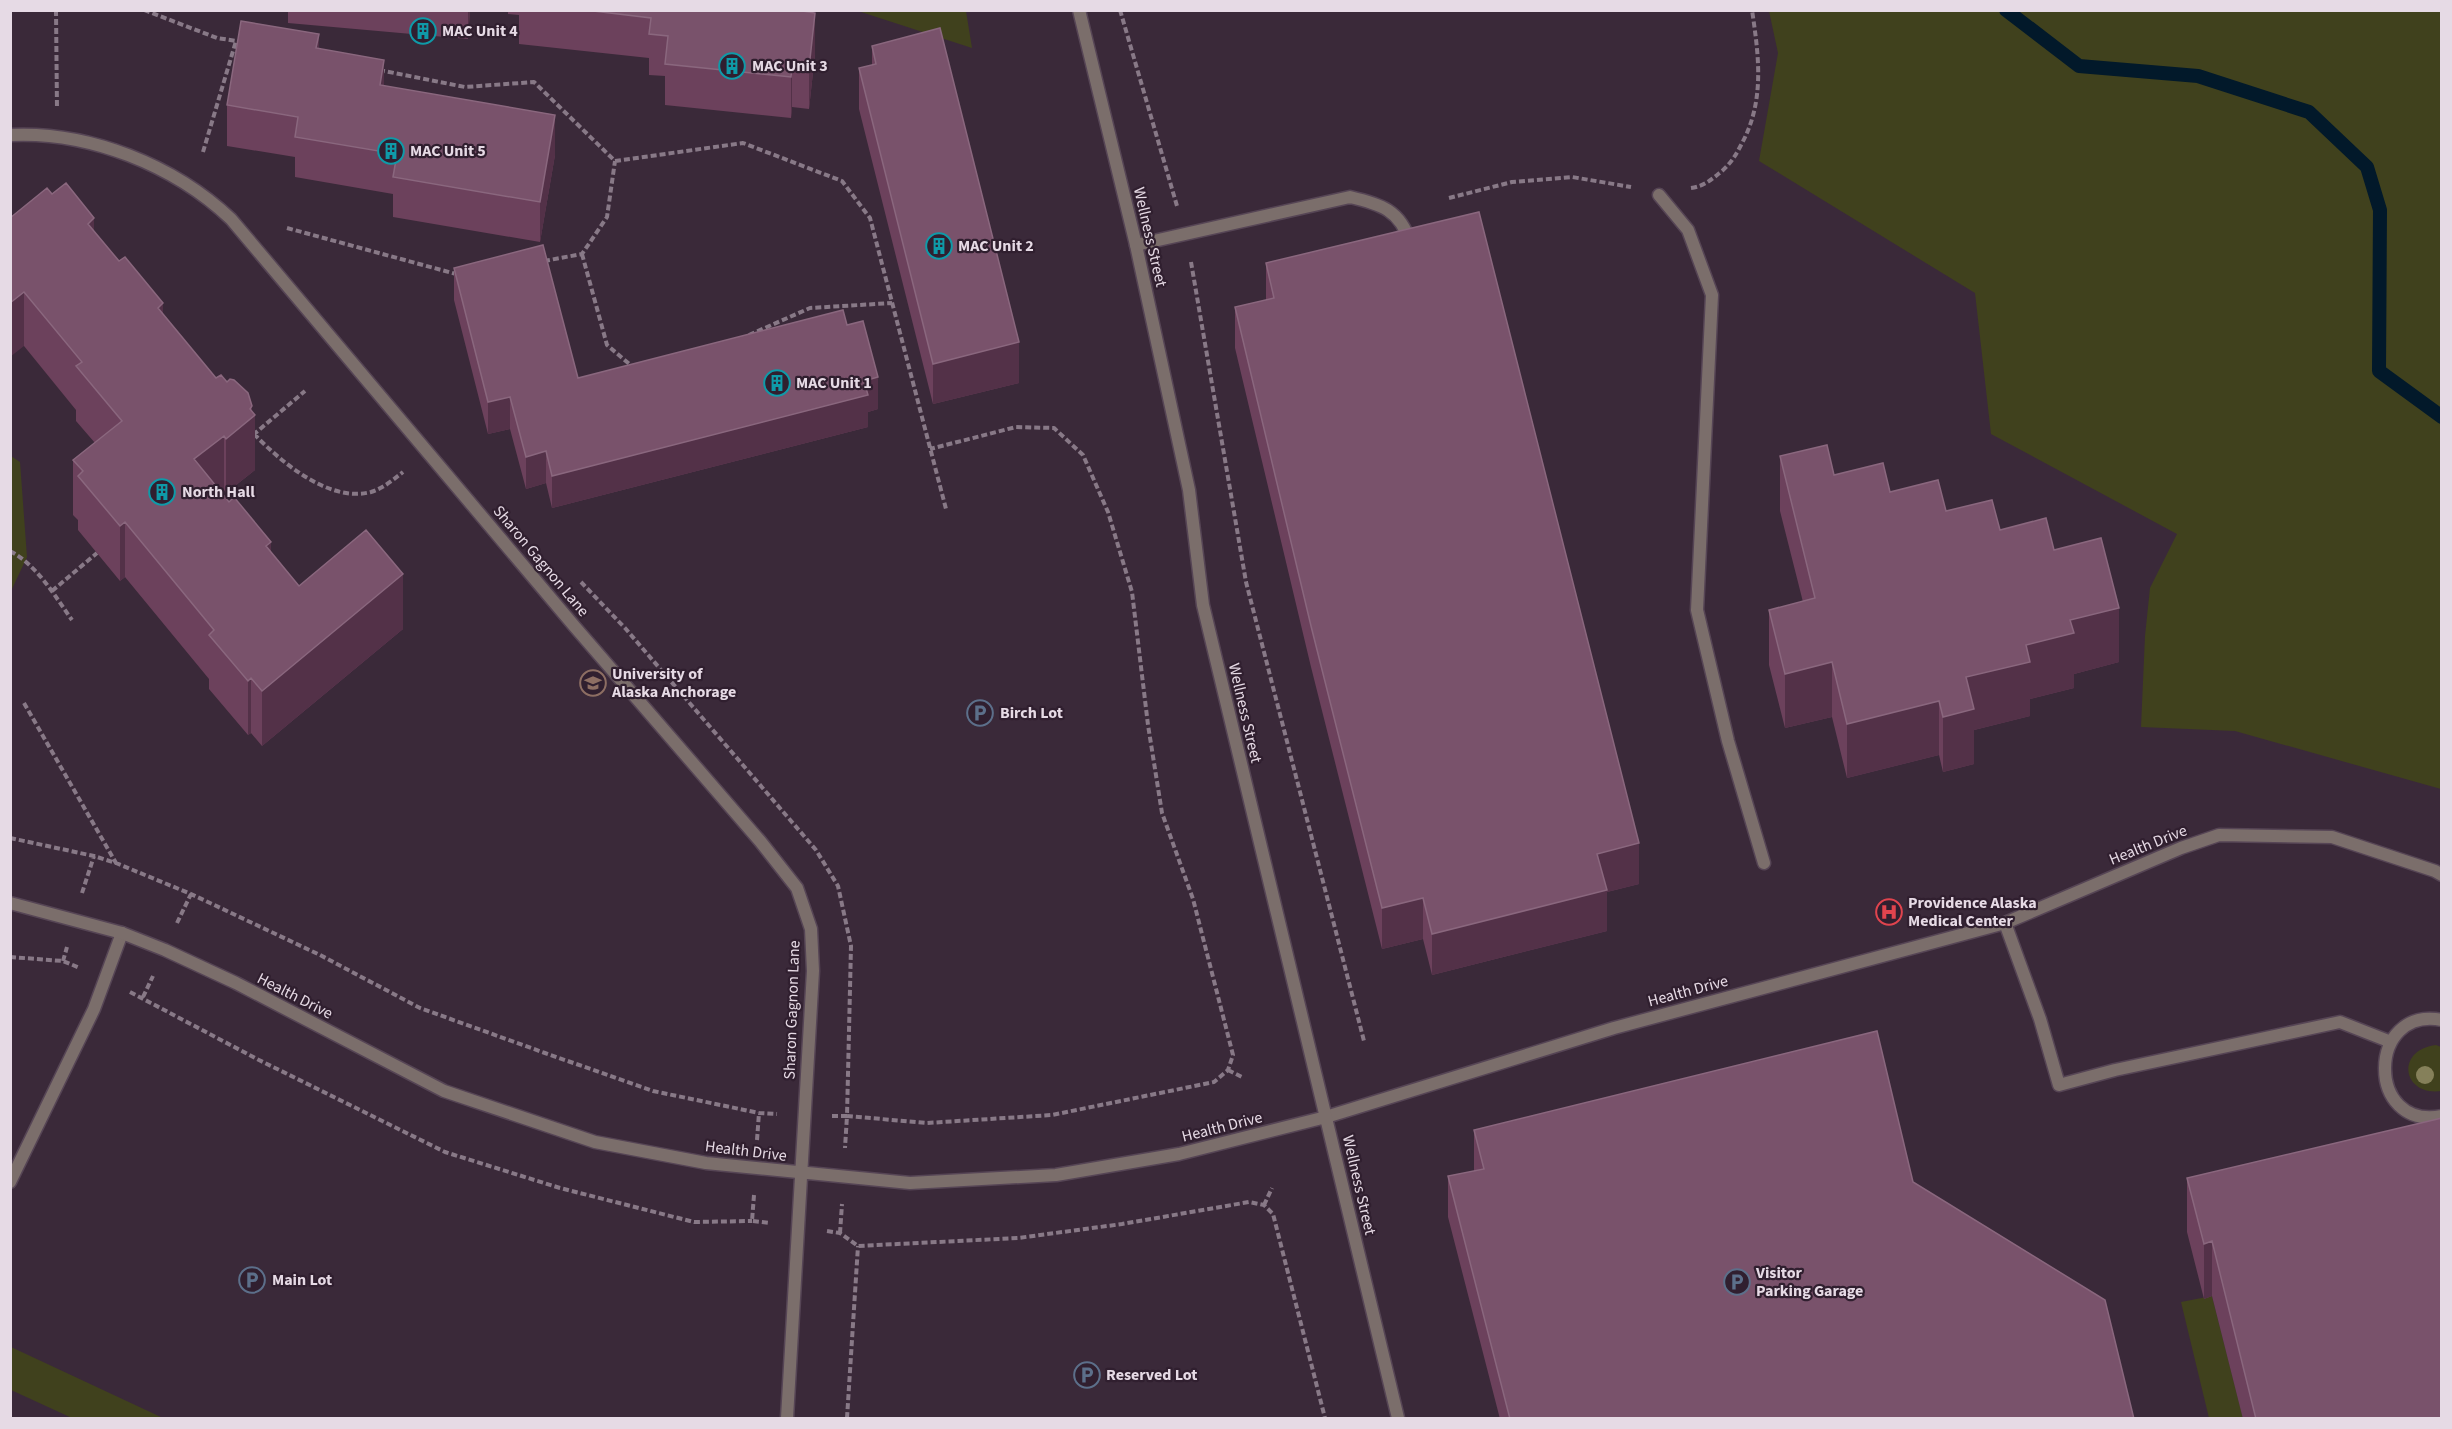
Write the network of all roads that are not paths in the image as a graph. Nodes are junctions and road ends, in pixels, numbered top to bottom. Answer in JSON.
{"nodes":[{"id":1,"x":1079,"y":10,"type":"edge"},
{"id":2,"x":10,"y":135,"type":"edge"},
{"id":3,"x":1659,"y":195,"type":"road end"},
{"id":4,"x":1136,"y":245,"type":"junction"},
{"id":5,"x":1414,"y":258,"type":"edge"},
{"id":6,"x":1764,"y":864,"type":"dead end"},
{"id":7,"x":2442,"y":875,"type":"edge"},
{"id":8,"x":10,"y":903,"type":"edge"},
{"id":9,"x":2005,"y":923,"type":"junction"},
{"id":10,"x":122,"y":933,"type":"junction"},
{"id":11,"x":2442,"y":1020,"type":"edge"},
{"id":12,"x":2391,"y":1042,"type":"junction"},
{"id":13,"x":2442,"y":1116,"type":"edge"},
{"id":14,"x":1326,"y":1117,"type":"junction"},
{"id":15,"x":801,"y":1174,"type":"junction"},
{"id":16,"x":10,"y":1182,"type":"edge"},
{"id":17,"x":787,"y":1419,"type":"edge"},
{"id":18,"x":1398,"y":1419,"type":"edge"}],
"edges":[{"from":1,"to":4,"type":"street","name":"Wellness Street"},
{"from":2,"to":15,"type":"street","name":"Sharon Gagnon Lane"},
{"from":3,"to":6,"type":"street"},
{"from":4,"to":5,"type":"street"},
{"from":4,"to":14,"type":"street","name":"Wellness Street"},
{"from":7,"to":9,"type":"street","name":"Health Drive"},
{"from":8,"to":10,"type":"street","name":"Health Drive"},
{"from":9,"to":12,"type":"street"},
{"from":9,"to":14,"type":"street","name":"Health Drive"},
{"from":10,"to":15,"type":"street","name":"Health Drive"},
{"from":10,"to":16,"type":"street"},
{"from":11,"to":12,"type":"street"},
{"from":12,"to":13,"type":"street"},
{"from":14,"to":15,"type":"street","name":"Health Drive"},
{"from":14,"to":18,"type":"street","name":"Wellness Street"},
{"from":15,"to":17,"type":"street","name":"Sharon Gagnon Lane"}]}
